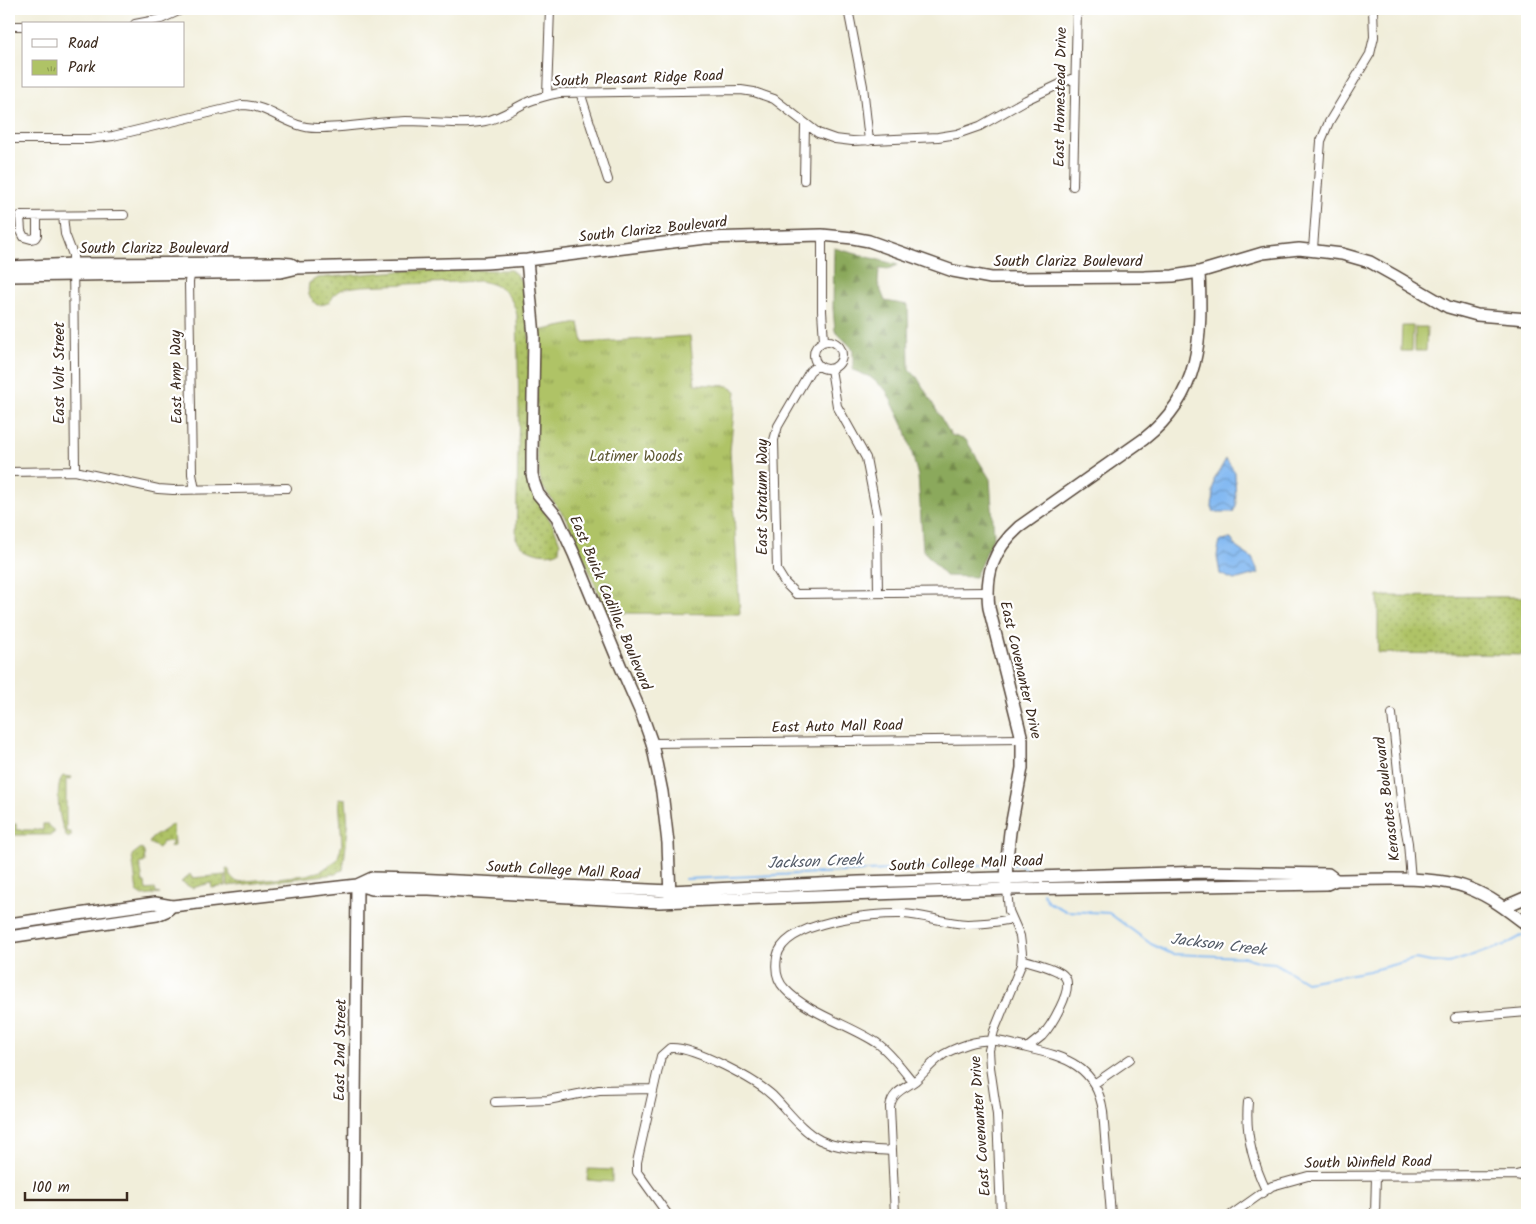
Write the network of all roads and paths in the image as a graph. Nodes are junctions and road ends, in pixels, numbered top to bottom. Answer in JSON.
{"nodes":[{"id":1,"x":183,"y":9,"type":"edge"},
{"id":2,"x":550,"y":9,"type":"edge"},
{"id":3,"x":848,"y":9,"type":"edge"},
{"id":4,"x":1077,"y":9,"type":"edge"},
{"id":5,"x":1373,"y":9,"type":"edge"},
{"id":6,"x":145,"y":22,"type":"edge"},
{"id":7,"x":9,"y":26,"type":"edge"},
{"id":8,"x":22,"y":26,"type":"edge"},
{"id":9,"x":1075,"y":78,"type":"junction"},
{"id":10,"x":580,"y":92,"type":"junction"},
{"id":11,"x":548,"y":95,"type":"junction"},
{"id":12,"x":805,"y":124,"type":"junction"},
{"id":13,"x":9,"y":139,"type":"edge"},
{"id":14,"x":869,"y":141,"type":"junction"},
{"id":15,"x":608,"y":180,"type":"dead end"},
{"id":16,"x":804,"y":180,"type":"dead end"},
{"id":17,"x":1073,"y":186,"type":"dead end"},
{"id":18,"x":124,"y":215,"type":"dead end"},
{"id":19,"x":37,"y":216,"type":"dead end"},
{"id":20,"x":63,"y":216,"type":"junction"},
{"id":21,"x":822,"y":235,"type":"junction"},
{"id":22,"x":1313,"y":249,"type":"junction"},
{"id":23,"x":527,"y":260,"type":"junction"},
{"id":24,"x":9,"y":266,"type":"edge"},
{"id":25,"x":191,"y":269,"type":"junction"},
{"id":26,"x":74,"y":270,"type":"junction"},
{"id":27,"x":1200,"y":272,"type":"junction"},
{"id":28,"x":9,"y":276,"type":"edge"},
{"id":29,"x":1527,"y":318,"type":"edge"},
{"id":30,"x":824,"y":341,"type":"junction"},
{"id":31,"x":818,"y":364,"type":"junction"},
{"id":32,"x":831,"y":369,"type":"junction"},
{"id":33,"x":74,"y":471,"type":"junction"},
{"id":34,"x":9,"y":472,"type":"edge"},
{"id":35,"x":287,"y":488,"type":"dead end"},
{"id":36,"x":195,"y":490,"type":"junction"},
{"id":37,"x":987,"y":592,"type":"junction"},
{"id":38,"x":878,"y":593,"type":"junction"},
{"id":39,"x":1392,"y":714,"type":"dead end"},
{"id":40,"x":1022,"y":739,"type":"junction"},
{"id":41,"x":652,"y":743,"type":"junction"},
{"id":42,"x":1205,"y":872,"type":"junction"},
{"id":43,"x":1006,"y":874,"type":"junction"},
{"id":44,"x":1336,"y":880,"type":"junction"},
{"id":45,"x":1411,"y":880,"type":"junction"},
{"id":46,"x":860,"y":882,"type":"junction"},
{"id":47,"x":357,"y":885,"type":"junction"},
{"id":48,"x":1205,"y":885,"type":"junction"},
{"id":49,"x":859,"y":895,"type":"junction"},
{"id":50,"x":670,"y":896,"type":"junction"},
{"id":51,"x":1527,"y":897,"type":"edge"},
{"id":52,"x":172,"y":906,"type":"junction"},
{"id":53,"x":1504,"y":907,"type":"junction"},
{"id":54,"x":1012,"y":919,"type":"junction"},
{"id":55,"x":1525,"y":923,"type":"edge"},
{"id":56,"x":9,"y":924,"type":"edge"},
{"id":57,"x":9,"y":937,"type":"edge"},
{"id":58,"x":1022,"y":960,"type":"junction"},
{"id":59,"x":1527,"y":1012,"type":"edge"},
{"id":60,"x":1455,"y":1018,"type":"dead end"},
{"id":61,"x":991,"y":1039,"type":"junction"},
{"id":62,"x":1027,"y":1048,"type":"junction"},
{"id":63,"x":1130,"y":1059,"type":"dead end"},
{"id":64,"x":913,"y":1082,"type":"junction"},
{"id":65,"x":1094,"y":1084,"type":"junction"},
{"id":66,"x":653,"y":1089,"type":"junction"},
{"id":67,"x":495,"y":1102,"type":"dead end"},
{"id":68,"x":1248,"y":1102,"type":"dead end"},
{"id":69,"x":892,"y":1151,"type":"junction"},
{"id":70,"x":1527,"y":1172,"type":"edge"},
{"id":71,"x":1376,"y":1175,"type":"junction"},
{"id":72,"x":1516,"y":1175,"type":"junction"},
{"id":73,"x":1527,"y":1178,"type":"edge"},
{"id":74,"x":1266,"y":1190,"type":"junction"},
{"id":75,"x":1236,"y":1214,"type":"edge"},
{"id":76,"x":354,"y":1215,"type":"edge"},
{"id":77,"x":668,"y":1215,"type":"edge"},
{"id":78,"x":895,"y":1215,"type":"edge"},
{"id":79,"x":1001,"y":1215,"type":"edge"},
{"id":80,"x":1111,"y":1215,"type":"edge"},
{"id":81,"x":1375,"y":1215,"type":"edge"}],
"edges":[{"from":1,"to":6,"type":"street"},
{"from":2,"to":11,"type":"street"},
{"from":3,"to":14,"type":"street"},
{"from":4,"to":9,"type":"street","name":"East Homestead Drive"},
{"from":5,"to":22,"type":"street"},
{"from":7,"to":8,"type":"street"},
{"from":9,"to":14,"type":"street","name":"South Pleasant Ridge Road"},
{"from":9,"to":17,"type":"street","name":"East Homestead Drive"},
{"from":10,"to":11,"type":"street","name":"South Pleasant Ridge Road"},
{"from":10,"to":12,"type":"street","name":"South Pleasant Ridge Road"},
{"from":10,"to":15,"type":"street"},
{"from":11,"to":13,"type":"street","name":"South Pleasant Ridge Road"},
{"from":12,"to":14,"type":"street","name":"South Pleasant Ridge Road"},
{"from":12,"to":16,"type":"street"},
{"from":18,"to":20,"type":"street"},
{"from":19,"to":20,"type":"street"},
{"from":20,"to":26,"type":"street","name":"East Volt Street"},
{"from":21,"to":23,"type":"street","name":"South Clarizz Boulevard"},
{"from":21,"to":27,"type":"street","name":"South Clarizz Boulevard"},
{"from":21,"to":30,"type":"street"},
{"from":22,"to":27,"type":"street","name":"South Clarizz Boulevard"},
{"from":22,"to":29,"type":"street","name":"South Clarizz Boulevard"},
{"from":23,"to":25,"type":"street","name":"South Clarizz Boulevard"},
{"from":23,"to":41,"type":"street","name":"East Buick Cadillac Boulevard"},
{"from":24,"to":26,"type":"street","name":"South Clarizz Boulevard"},
{"from":25,"to":26,"type":"street","name":"South Clarizz Boulevard"},
{"from":25,"to":36,"type":"street","name":"East Amp Way"},
{"from":26,"to":28,"type":"street","name":"South Clarizz Boulevard"},
{"from":26,"to":33,"type":"street","name":"East Volt Street"},
{"from":27,"to":37,"type":"street","name":"East Covenanter Drive"},
{"from":30,"to":31,"type":"street"},
{"from":30,"to":32,"type":"street"},
{"from":31,"to":32,"type":"street"},
{"from":31,"to":38,"type":"street","name":"East Stratum Way"},
{"from":32,"to":38,"type":"street"},
{"from":33,"to":34,"type":"street"},
{"from":33,"to":36,"type":"street"},
{"from":35,"to":36,"type":"street"},
{"from":37,"to":38,"type":"street","name":"East Stratum Way"},
{"from":37,"to":40,"type":"street","name":"East Covenanter Drive"},
{"from":39,"to":45,"type":"street","name":"Kerasotes Boulevard"},
{"from":40,"to":41,"type":"street","name":"East Auto Mall Road"},
{"from":40,"to":43,"type":"street","name":"East Covenanter Drive"},
{"from":41,"to":50,"type":"street","name":"East Buick Cadillac Boulevard"},
{"from":42,"to":43,"type":"street","name":"South College Mall Road"},
{"from":42,"to":44,"type":"street","name":"South College Mall Road"},
{"from":42,"to":48,"type":"street"},
{"from":43,"to":46,"type":"street","name":"South College Mall Road"},
{"from":43,"to":48,"type":"street","name":"South College Mall Road"},
{"from":43,"to":49,"type":"street","name":"South College Mall Road"},
{"from":43,"to":54,"type":"street","name":"East Covenanter Drive"},
{"from":44,"to":45,"type":"street","name":"South College Mall Road"},
{"from":44,"to":48,"type":"street","name":"South College Mall Road"},
{"from":45,"to":53,"type":"street","name":"South College Mall Road"},
{"from":46,"to":49,"type":"street"},
{"from":46,"to":50,"type":"street","name":"South College Mall Road"},
{"from":47,"to":50,"type":"street","name":"South College Mall Road"},
{"from":47,"to":52,"type":"street","name":"South College Mall Road"},
{"from":47,"to":76,"type":"street","name":"East 2nd Street"},
{"from":49,"to":50,"type":"street","name":"South College Mall Road"},
{"from":51,"to":53,"type":"street"},
{"from":52,"to":56,"type":"street","name":"South College Mall Road"},
{"from":52,"to":57,"type":"street","name":"South College Mall Road"},
{"from":53,"to":55,"type":"street","name":"South College Mall Road"},
{"from":54,"to":58,"type":"street","name":"East Covenanter Drive"},
{"from":54,"to":64,"type":"street"},
{"from":58,"to":61,"type":"street","name":"East Covenanter Drive"},
{"from":58,"to":62,"type":"street"},
{"from":59,"to":60,"type":"street"},
{"from":61,"to":62,"type":"street"},
{"from":61,"to":64,"type":"street"},
{"from":61,"to":79,"type":"street","name":"East Covenanter Drive"},
{"from":62,"to":65,"type":"street"},
{"from":63,"to":65,"type":"street"},
{"from":64,"to":69,"type":"street"},
{"from":65,"to":80,"type":"street"},
{"from":66,"to":67,"type":"street"},
{"from":66,"to":69,"type":"street"},
{"from":66,"to":77,"type":"street"},
{"from":68,"to":74,"type":"street"},
{"from":69,"to":78,"type":"street"},
{"from":70,"to":72,"type":"street","name":"South Winfield Road"},
{"from":71,"to":72,"type":"street","name":"South Winfield Road"},
{"from":71,"to":74,"type":"street","name":"South Winfield Road"},
{"from":71,"to":81,"type":"street"},
{"from":72,"to":73,"type":"street","name":"South Winfield Road"},
{"from":74,"to":75,"type":"street","name":"South Winfield Road"}]}
